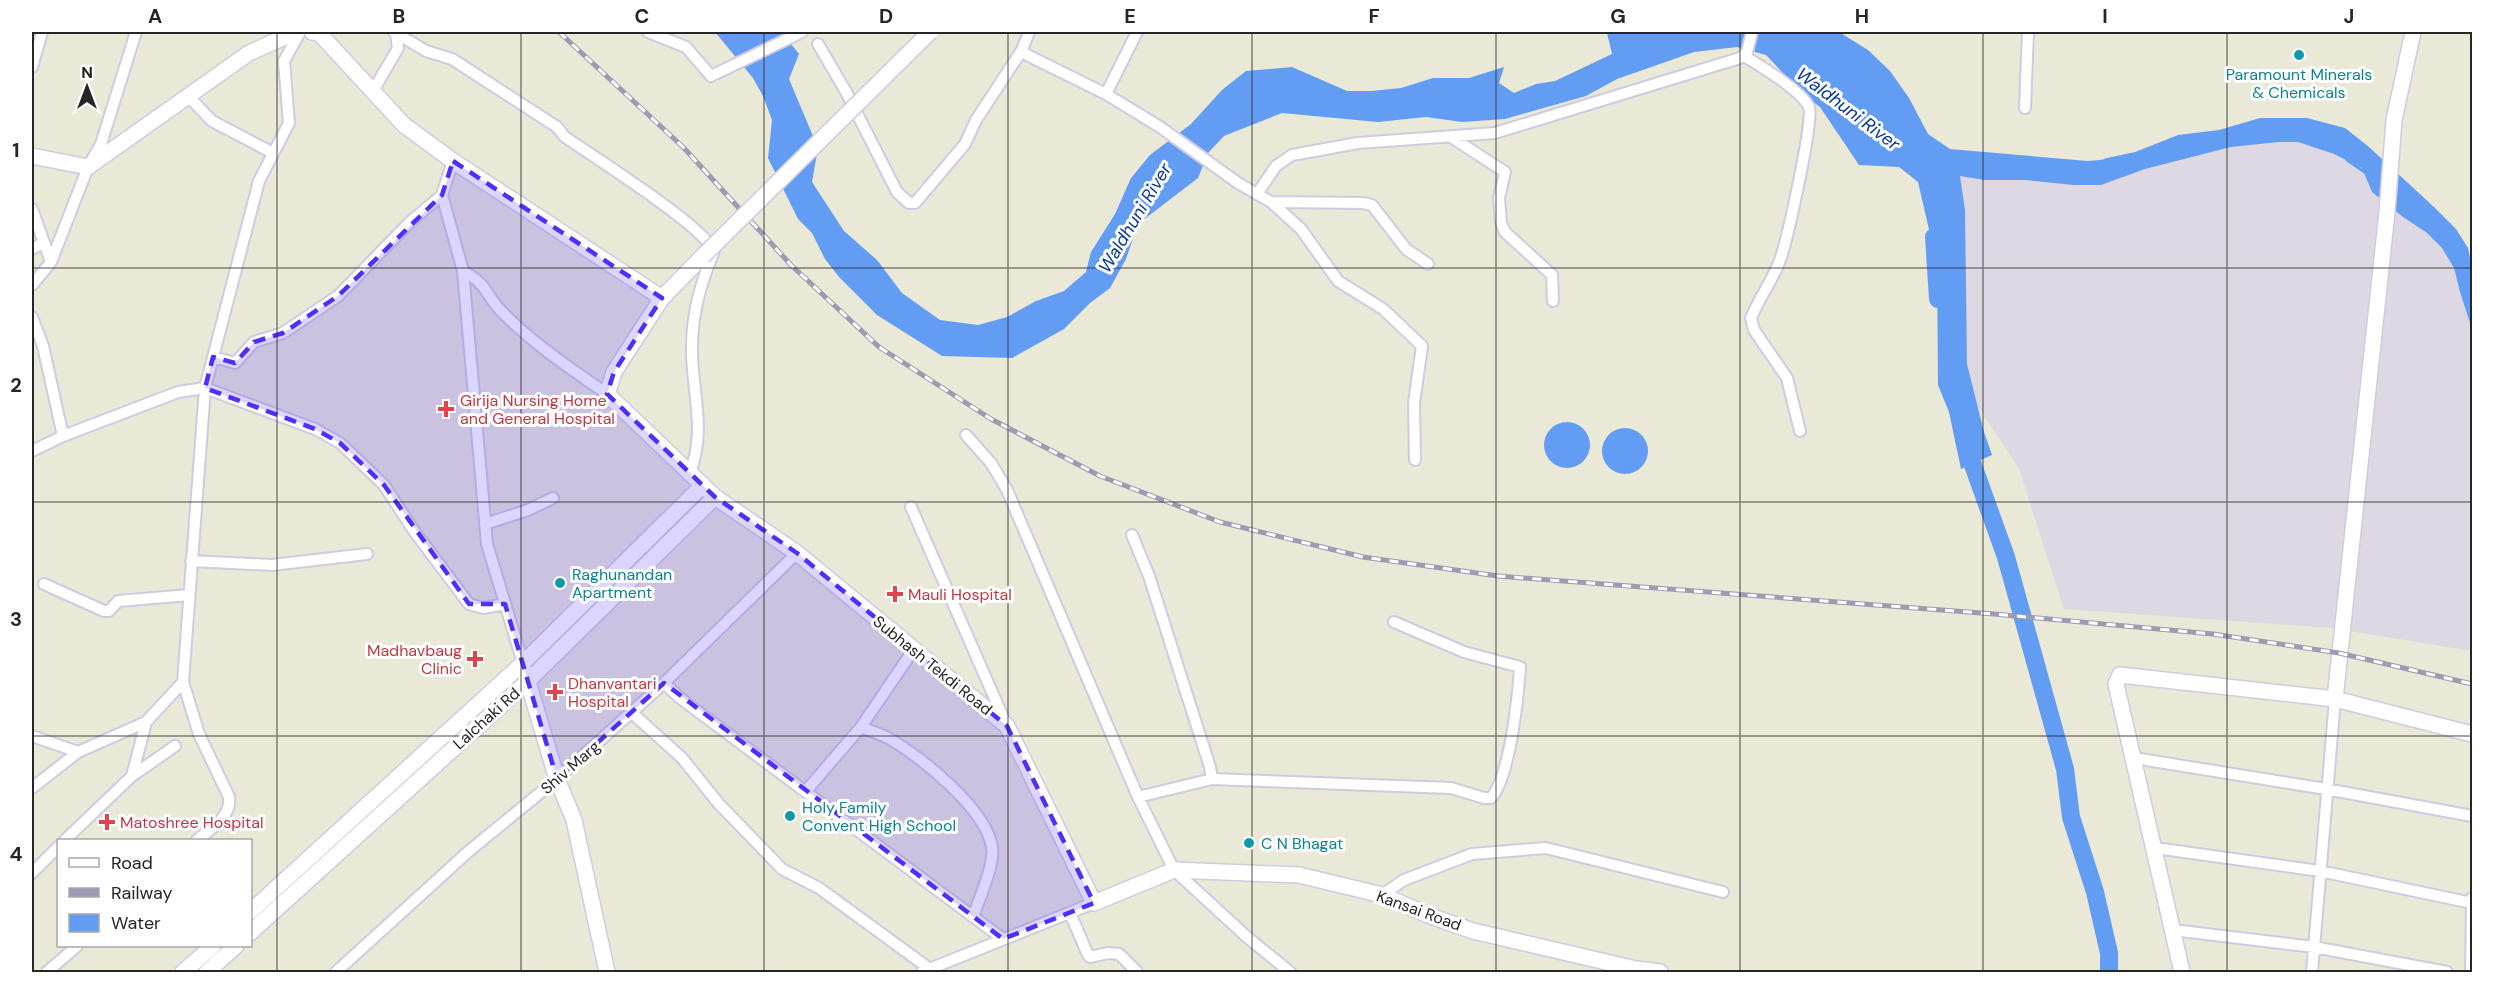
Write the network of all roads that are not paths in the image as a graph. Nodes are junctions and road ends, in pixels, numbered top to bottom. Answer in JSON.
{"nodes":[{"id":1,"x":42,"y":32,"type":"edge"},
{"id":2,"x":136,"y":32,"type":"edge"},
{"id":3,"x":298,"y":32,"type":"edge"},
{"id":4,"x":312,"y":32,"type":"edge"},
{"id":5,"x":395,"y":32,"type":"edge"},
{"id":6,"x":648,"y":32,"type":"edge"},
{"id":7,"x":802,"y":32,"type":"edge"},
{"id":8,"x":930,"y":32,"type":"edge"},
{"id":9,"x":1029,"y":32,"type":"edge"},
{"id":10,"x":1137,"y":32,"type":"edge"},
{"id":11,"x":1752,"y":32,"type":"edge"},
{"id":12,"x":2028,"y":32,"type":"edge"},
{"id":13,"x":2413,"y":32,"type":"edge"},
{"id":14,"x":818,"y":45,"type":"dead end"},
{"id":15,"x":1022,"y":50,"type":"junction"},
{"id":16,"x":1745,"y":54,"type":"junction"},
{"id":17,"x":32,"y":67,"type":"edge"},
{"id":18,"x":373,"y":91,"type":"junction"},
{"id":19,"x":1106,"y":94,"type":"junction"},
{"id":20,"x":188,"y":96,"type":"junction"},
{"id":21,"x":2025,"y":108,"type":"dead end"},
{"id":22,"x":1451,"y":137,"type":"junction"},
{"id":23,"x":273,"y":153,"type":"junction"},
{"id":24,"x":32,"y":156,"type":"edge"},
{"id":25,"x":453,"y":161,"type":"junction"},
{"id":26,"x":88,"y":167,"type":"junction"},
{"id":27,"x":1257,"y":194,"type":"junction"},
{"id":28,"x":442,"y":195,"type":"junction"},
{"id":29,"x":1271,"y":202,"type":"junction"},
{"id":30,"x":32,"y":209,"type":"edge"},
{"id":31,"x":44,"y":242,"type":"junction"},
{"id":32,"x":32,"y":249,"type":"edge"},
{"id":33,"x":51,"y":262,"type":"junction"},
{"id":34,"x":1428,"y":264,"type":"dead end"},
{"id":35,"x":463,"y":271,"type":"junction"},
{"id":36,"x":32,"y":285,"type":"edge"},
{"id":37,"x":662,"y":298,"type":"junction"},
{"id":38,"x":1553,"y":301,"type":"dead end"},
{"id":39,"x":32,"y":317,"type":"edge"},
{"id":40,"x":213,"y":357,"type":"junction"},
{"id":41,"x":205,"y":388,"type":"junction"},
{"id":42,"x":607,"y":394,"type":"junction"},
{"id":43,"x":1800,"y":431,"type":"dead end"},
{"id":44,"x":966,"y":435,"type":"dead end"},
{"id":45,"x":63,"y":436,"type":"junction"},
{"id":46,"x":32,"y":451,"type":"edge"},
{"id":47,"x":1415,"y":460,"type":"dead end"},
{"id":48,"x":690,"y":472,"type":"junction"},
{"id":49,"x":703,"y":485,"type":"junction"},
{"id":50,"x":716,"y":497,"type":"junction"},
{"id":51,"x":553,"y":498,"type":"dead end"},
{"id":52,"x":911,"y":507,"type":"dead end"},
{"id":53,"x":485,"y":524,"type":"junction"},
{"id":54,"x":1132,"y":535,"type":"dead end"},
{"id":55,"x":797,"y":553,"type":"junction"},
{"id":56,"x":367,"y":554,"type":"dead end"},
{"id":57,"x":191,"y":561,"type":"junction"},
{"id":58,"x":44,"y":584,"type":"dead end"},
{"id":59,"x":189,"y":595,"type":"junction"},
{"id":60,"x":505,"y":604,"type":"junction"},
{"id":61,"x":1394,"y":622,"type":"dead end"},
{"id":62,"x":914,"y":649,"type":"junction"},
{"id":63,"x":523,"y":663,"type":"junction"},
{"id":64,"x":528,"y":681,"type":"junction"},
{"id":65,"x":183,"y":682,"type":"junction"},
{"id":66,"x":664,"y":682,"type":"junction"},
{"id":67,"x":2334,"y":699,"type":"junction"},
{"id":68,"x":631,"y":712,"type":"junction"},
{"id":69,"x":146,"y":722,"type":"junction"},
{"id":70,"x":1007,"y":726,"type":"junction"},
{"id":71,"x":861,"y":727,"type":"junction"},
{"id":72,"x":2472,"y":734,"type":"edge"},
{"id":73,"x":32,"y":736,"type":"edge"},
{"id":74,"x":175,"y":746,"type":"dead end"},
{"id":75,"x":78,"y":752,"type":"junction"},
{"id":76,"x":2134,"y":758,"type":"junction"},
{"id":77,"x":132,"y":776,"type":"junction"},
{"id":78,"x":557,"y":779,"type":"junction"},
{"id":79,"x":1212,"y":779,"type":"junction"},
{"id":80,"x":32,"y":788,"type":"edge"},
{"id":81,"x":2326,"y":789,"type":"junction"},
{"id":82,"x":806,"y":791,"type":"junction"},
{"id":83,"x":1138,"y":797,"type":"junction"},
{"id":84,"x":2472,"y":816,"type":"edge"},
{"id":85,"x":66,"y":839,"type":"edge"},
{"id":86,"x":198,"y":839,"type":"edge"},
{"id":87,"x":57,"y":848,"type":"edge"},
{"id":88,"x":2155,"y":848,"type":"junction"},
{"id":89,"x":1174,"y":870,"type":"junction"},
{"id":90,"x":2320,"y":871,"type":"junction"},
{"id":91,"x":32,"y":873,"type":"edge"},
{"id":92,"x":1723,"y":892,"type":"dead end"},
{"id":93,"x":1382,"y":895,"type":"junction"},
{"id":94,"x":2472,"y":898,"type":"edge"},
{"id":95,"x":1094,"y":903,"type":"junction"},
{"id":96,"x":2472,"y":903,"type":"edge"},
{"id":97,"x":260,"y":910,"type":"edge"},
{"id":98,"x":1070,"y":913,"type":"junction"},
{"id":99,"x":973,"y":917,"type":"junction"},
{"id":100,"x":252,"y":928,"type":"edge"},
{"id":101,"x":2173,"y":930,"type":"junction"},
{"id":102,"x":1003,"y":939,"type":"junction"},
{"id":103,"x":75,"y":947,"type":"edge"},
{"id":104,"x":211,"y":947,"type":"edge"},
{"id":105,"x":234,"y":947,"type":"edge"},
{"id":106,"x":2314,"y":947,"type":"junction"},
{"id":107,"x":929,"y":971,"type":"edge"},
{"id":108,"x":47,"y":972,"type":"edge"},
{"id":109,"x":183,"y":972,"type":"edge"},
{"id":110,"x":207,"y":972,"type":"edge"},
{"id":111,"x":336,"y":972,"type":"edge"},
{"id":112,"x":607,"y":972,"type":"edge"},
{"id":113,"x":1137,"y":972,"type":"edge"},
{"id":114,"x":1290,"y":972,"type":"edge"},
{"id":115,"x":1660,"y":972,"type":"edge"},
{"id":116,"x":2182,"y":972,"type":"edge"},
{"id":117,"x":2312,"y":972,"type":"edge"},
{"id":118,"x":2447,"y":972,"type":"edge"},
{"id":119,"x":2471,"y":972,"type":"edge"}],
"edges":[{"from":1,"to":17,"type":"street"},
{"from":2,"to":26,"type":"street"},
{"from":3,"to":20,"type":"street"},
{"from":3,"to":23,"type":"street"},
{"from":4,"to":18,"type":"street"},
{"from":5,"to":18,"type":"street"},
{"from":5,"to":48,"type":"street"},
{"from":6,"to":7,"type":"street"},
{"from":8,"to":37,"type":"street","bridge":true},
{"from":9,"to":15,"type":"street"},
{"from":10,"to":19,"type":"street"},
{"from":11,"to":16,"type":"street"},
{"from":12,"to":21,"type":"street"},
{"from":13,"to":67,"type":"street"},
{"from":14,"to":15,"type":"street"},
{"from":15,"to":19,"type":"street"},
{"from":16,"to":22,"type":"street"},
{"from":16,"to":43,"type":"street"},
{"from":18,"to":25,"type":"street"},
{"from":19,"to":27,"type":"street"},
{"from":20,"to":23,"type":"street"},
{"from":20,"to":26,"type":"street"},
{"from":22,"to":27,"type":"street"},
{"from":22,"to":38,"type":"street"},
{"from":23,"to":40,"type":"street"},
{"from":24,"to":26,"type":"street"},
{"from":25,"to":28,"type":"street"},
{"from":25,"to":37,"type":"street"},
{"from":26,"to":33,"type":"street"},
{"from":27,"to":29,"type":"street"},
{"from":28,"to":35,"type":"street"},
{"from":28,"to":40,"type":"street"},
{"from":29,"to":34,"type":"street"},
{"from":29,"to":47,"type":"street"},
{"from":30,"to":31,"type":"street"},
{"from":31,"to":32,"type":"street"},
{"from":31,"to":33,"type":"street"},
{"from":33,"to":36,"type":"street"},
{"from":35,"to":42,"type":"street"},
{"from":35,"to":53,"type":"street"},
{"from":37,"to":42,"type":"street"},
{"from":39,"to":45,"type":"street"},
{"from":40,"to":41,"type":"street"},
{"from":41,"to":45,"type":"street"},
{"from":41,"to":57,"type":"street"},
{"from":41,"to":60,"type":"street"},
{"from":42,"to":48,"type":"street","name":"Subhash Tekdi Road"},
{"from":44,"to":83,"type":"street"},
{"from":45,"to":46,"type":"street"},
{"from":48,"to":49,"type":"street","name":"Subhash Tekdi Road"},
{"from":49,"to":50,"type":"street","name":"Subhash Tekdi Road"},
{"from":49,"to":63,"type":"street","name":"Lalchaki Rd"},
{"from":50,"to":55,"type":"street","name":"Subhash Tekdi Road"},
{"from":50,"to":64,"type":"street","name":"Lalchaki Rd"},
{"from":51,"to":53,"type":"street"},
{"from":52,"to":70,"type":"street"},
{"from":53,"to":60,"type":"street"},
{"from":54,"to":79,"type":"street"},
{"from":55,"to":62,"type":"street","name":"Subhash Tekdi Road"},
{"from":55,"to":66,"type":"street","name":"Shiv Marg"},
{"from":56,"to":57,"type":"street"},
{"from":57,"to":59,"type":"street"},
{"from":58,"to":59,"type":"street"},
{"from":59,"to":65,"type":"street"},
{"from":60,"to":63,"type":"street"},
{"from":61,"to":79,"type":"street"},
{"from":62,"to":70,"type":"street","name":"Subhash Tekdi Road"},
{"from":62,"to":71,"type":"street"},
{"from":63,"to":64,"type":"street"},
{"from":63,"to":97,"type":"street","name":"Lalchaki Rd"},
{"from":64,"to":78,"type":"street"},
{"from":64,"to":97,"type":"street","name":"Lalchaki Rd"},
{"from":65,"to":69,"type":"street"},
{"from":65,"to":86,"type":"street"},
{"from":66,"to":68,"type":"street","name":"Shiv Marg"},
{"from":66,"to":82,"type":"street"},
{"from":67,"to":72,"type":"street"},
{"from":67,"to":76,"type":"street"},
{"from":67,"to":81,"type":"street"},
{"from":68,"to":78,"type":"street","name":"Shiv Marg"},
{"from":68,"to":107,"type":"street"},
{"from":69,"to":75,"type":"street"},
{"from":69,"to":77,"type":"street"},
{"from":70,"to":95,"type":"street","name":"Subhash Tekdi Road"},
{"from":71,"to":82,"type":"street"},
{"from":71,"to":99,"type":"street"},
{"from":73,"to":75,"type":"street"},
{"from":74,"to":77,"type":"street"},
{"from":75,"to":80,"type":"street"},
{"from":76,"to":81,"type":"street"},
{"from":76,"to":88,"type":"street"},
{"from":77,"to":85,"type":"street"},
{"from":78,"to":111,"type":"street","name":"Shiv Marg"},
{"from":78,"to":112,"type":"street"},
{"from":79,"to":83,"type":"street"},
{"from":81,"to":84,"type":"street"},
{"from":81,"to":90,"type":"street"},
{"from":82,"to":99,"type":"street"},
{"from":83,"to":89,"type":"street"},
{"from":87,"to":91,"type":"street"},
{"from":88,"to":90,"type":"street"},
{"from":88,"to":101,"type":"street"},
{"from":89,"to":93,"type":"street","name":"Kansai Road"},
{"from":89,"to":95,"type":"street"},
{"from":89,"to":114,"type":"street"},
{"from":90,"to":96,"type":"street"},
{"from":90,"to":106,"type":"street"},
{"from":92,"to":93,"type":"street"},
{"from":93,"to":115,"type":"street","name":"Kansai Road"},
{"from":94,"to":96,"type":"street"},
{"from":95,"to":98,"type":"street"},
{"from":96,"to":119,"type":"street"},
{"from":97,"to":100,"type":"street","name":"Lalchaki Rd"},
{"from":98,"to":102,"type":"street"},
{"from":98,"to":113,"type":"street"},
{"from":99,"to":102,"type":"street"},
{"from":101,"to":106,"type":"street"},
{"from":101,"to":116,"type":"street"},
{"from":102,"to":107,"type":"street"},
{"from":103,"to":108,"type":"street"},
{"from":104,"to":109,"type":"street"},
{"from":105,"to":110,"type":"street"},
{"from":106,"to":117,"type":"street"},
{"from":106,"to":118,"type":"street"}]}
